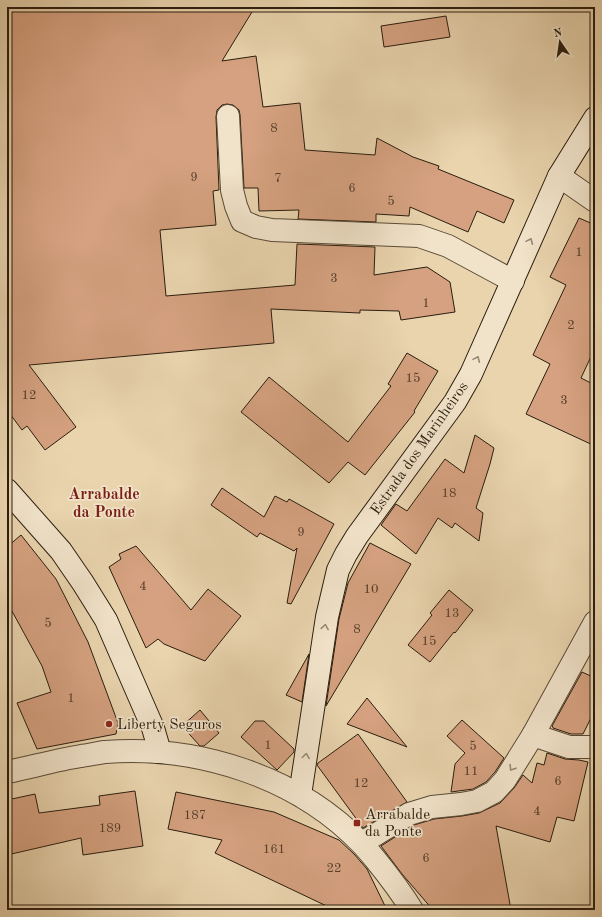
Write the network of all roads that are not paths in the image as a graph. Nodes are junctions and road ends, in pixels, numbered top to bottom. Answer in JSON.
{"nodes":[{"id":1,"x":228,"y":116,"type":"dead end"},
{"id":2,"x":595,"y":118,"type":"edge"},
{"id":3,"x":559,"y":176,"type":"junction"},
{"id":4,"x":595,"y":201,"type":"edge"},
{"id":5,"x":512,"y":281,"type":"junction"},
{"id":6,"x":7,"y":490,"type":"edge"},
{"id":7,"x":595,"y":622,"type":"edge"},
{"id":8,"x":533,"y":735,"type":"junction"},
{"id":9,"x":595,"y":747,"type":"edge"},
{"id":10,"x":160,"y":752,"type":"junction"},
{"id":11,"x":7,"y":772,"type":"edge"},
{"id":12,"x":300,"y":795,"type":"junction"},
{"id":13,"x":362,"y":843,"type":"junction"},
{"id":14,"x":412,"y":910,"type":"edge"}],
"edges":[{"from":1,"to":5,"type":"street"},
{"from":2,"to":3,"type":"street","name":"Estrada dos Marinheiros"},
{"from":3,"to":4,"type":"street"},
{"from":5,"to":3,"type":"street","name":"Estrada dos Marinheiros","one_way":true},
{"from":12,"to":5,"type":"street","name":"Estrada dos Marinheiros","one_way":true},
{"from":6,"to":10,"type":"street"},
{"from":7,"to":8,"type":"street"},
{"from":8,"to":9,"type":"street"},
{"from":8,"to":13,"type":"street","one_way":true},
{"from":10,"to":11,"type":"street"},
{"from":10,"to":12,"type":"street"},
{"from":12,"to":13,"type":"street"},
{"from":13,"to":14,"type":"street"}]}
